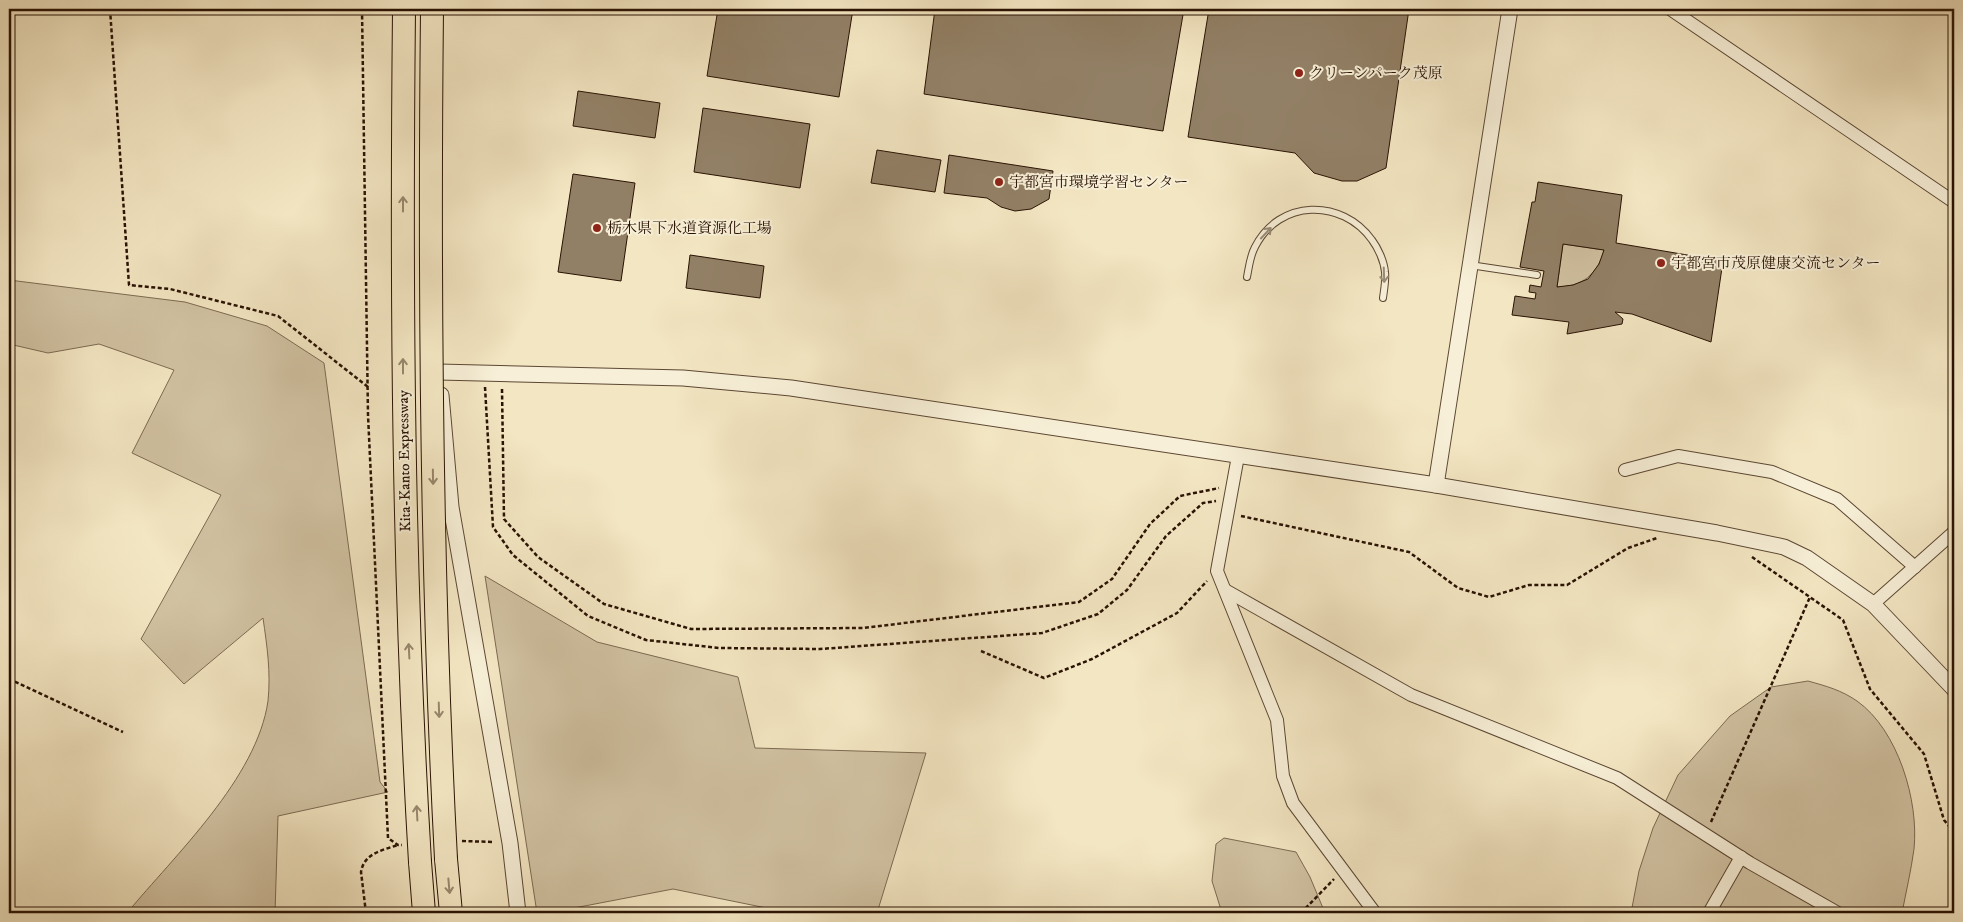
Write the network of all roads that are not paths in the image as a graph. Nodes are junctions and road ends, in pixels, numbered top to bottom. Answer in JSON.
{"nodes":[{"id":1,"x":404,"y":9,"type":"edge"},
{"id":2,"x":432,"y":9,"type":"edge"},
{"id":3,"x":440,"y":9,"type":"edge"},
{"id":4,"x":1510,"y":9,"type":"edge"},
{"id":5,"x":1670,"y":9,"type":"edge"},
{"id":6,"x":1954,"y":202,"type":"edge"},
{"id":7,"x":1470,"y":265,"type":"junction"},
{"id":8,"x":1537,"y":274,"type":"dead end"},
{"id":9,"x":1247,"y":277,"type":"dead end"},
{"id":10,"x":1383,"y":298,"type":"dead end"},
{"id":11,"x":439,"y":372,"type":"junction"},
{"id":12,"x":1238,"y":456,"type":"junction"},
{"id":13,"x":1625,"y":470,"type":"dead end"},
{"id":14,"x":1436,"y":485,"type":"junction"},
{"id":15,"x":1954,"y":532,"type":"edge"},
{"id":16,"x":1915,"y":567,"type":"junction"},
{"id":17,"x":1225,"y":590,"type":"junction"},
{"id":18,"x":1873,"y":604,"type":"junction"},
{"id":19,"x":1954,"y":688,"type":"edge"},
{"id":20,"x":1742,"y":857,"type":"junction"},
{"id":21,"x":424,"y":913,"type":"edge"},
{"id":22,"x":451,"y":913,"type":"edge"},
{"id":23,"x":518,"y":913,"type":"edge"},
{"id":24,"x":1376,"y":913,"type":"edge"},
{"id":25,"x":1709,"y":913,"type":"edge"},
{"id":26,"x":1838,"y":913,"type":"edge"}],
"edges":[{"from":21,"to":1,"type":"highway","name":"Kita-Kanto Expressway","one_way":true,"bridge":true},
{"from":2,"to":22,"type":"highway","name":"Kita-Kanto Expressway","one_way":true,"bridge":true},
{"from":3,"to":11,"type":"street"},
{"from":4,"to":7,"type":"street"},
{"from":5,"to":6,"type":"street"},
{"from":7,"to":8,"type":"lane"},
{"from":7,"to":14,"type":"street"},
{"from":9,"to":10,"type":"lane","one_way":true},
{"from":11,"to":12,"type":"street"},
{"from":11,"to":23,"type":"street"},
{"from":12,"to":14,"type":"street"},
{"from":12,"to":17,"type":"street"},
{"from":13,"to":16,"type":"street"},
{"from":14,"to":18,"type":"street"},
{"from":15,"to":16,"type":"street"},
{"from":16,"to":18,"type":"street"},
{"from":17,"to":20,"type":"street"},
{"from":17,"to":24,"type":"street"},
{"from":18,"to":19,"type":"street"},
{"from":20,"to":25,"type":"street"},
{"from":20,"to":26,"type":"street"}]}
